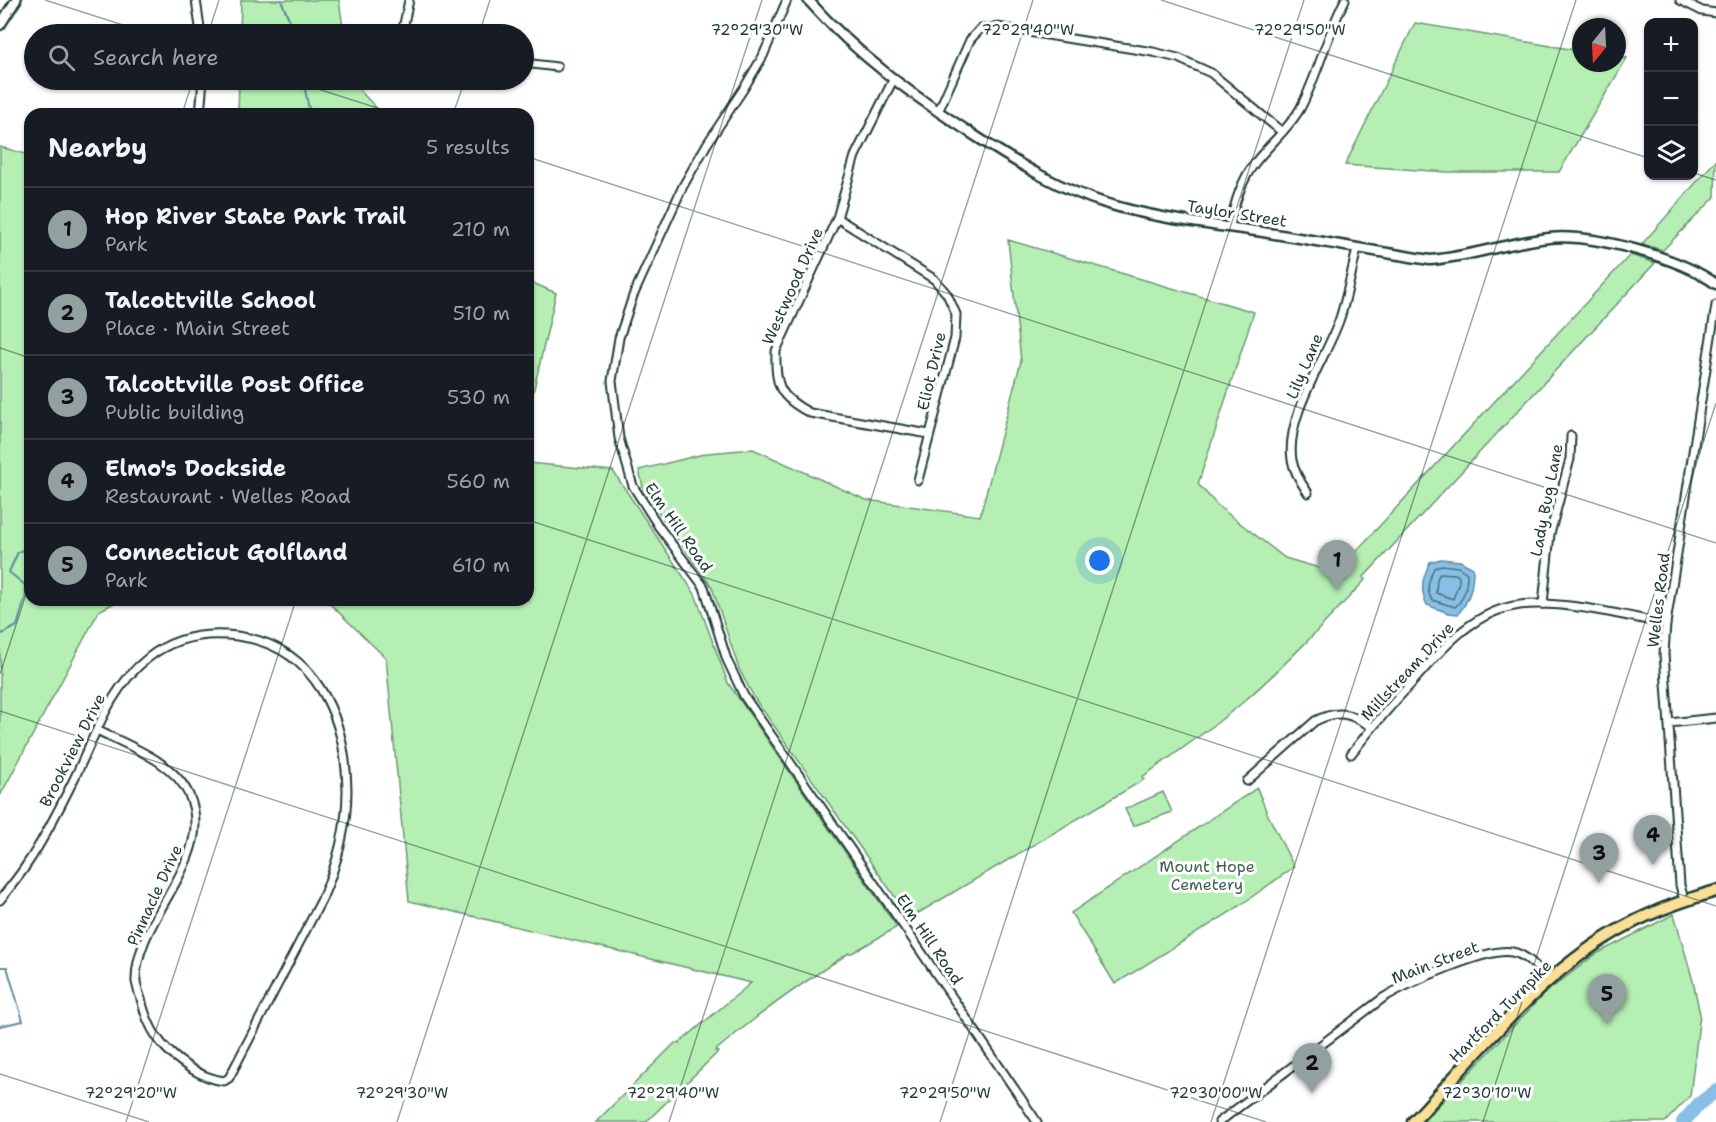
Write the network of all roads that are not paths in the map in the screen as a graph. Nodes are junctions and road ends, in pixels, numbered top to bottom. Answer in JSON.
{"nodes":[{"id":1,"x":16,"y":0,"type":"edge"},
{"id":2,"x":196,"y":0,"type":"edge"},
{"id":3,"x":409,"y":0,"type":"edge"},
{"id":4,"x":787,"y":0,"type":"edge"},
{"id":5,"x":808,"y":0,"type":"edge"},
{"id":6,"x":1345,"y":0,"type":"edge"},
{"id":7,"x":1680,"y":0,"type":"edge"},
{"id":8,"x":1716,"y":13,"type":"edge"},
{"id":9,"x":200,"y":24,"type":"edge"},
{"id":10,"x":404,"y":24,"type":"edge"},
{"id":11,"x":0,"y":25,"type":"edge"},
{"id":12,"x":534,"y":64,"type":"edge"},
{"id":13,"x":557,"y":67,"type":"dead end"},
{"id":14,"x":892,"y":80,"type":"junction"},
{"id":15,"x":202,"y":90,"type":"edge"},
{"id":16,"x":201,"y":108,"type":"edge"},
{"id":17,"x":938,"y":112,"type":"junction"},
{"id":18,"x":1282,"y":132,"type":"junction"},
{"id":19,"x":837,"y":218,"type":"junction"},
{"id":20,"x":1230,"y":227,"type":"junction"},
{"id":21,"x":1357,"y":249,"type":"junction"},
{"id":22,"x":1716,"y":284,"type":"edge"},
{"id":23,"x":1716,"y":304,"type":"edge"},
{"id":24,"x":929,"y":434,"type":"junction"},
{"id":25,"x":1571,"y":436,"type":"dead end"},
{"id":26,"x":918,"y":480,"type":"dead end"},
{"id":27,"x":1308,"y":493,"type":"dead end"},
{"id":28,"x":1543,"y":604,"type":"junction"},
{"id":29,"x":1665,"y":624,"type":"junction"},
{"id":30,"x":1716,"y":718,"type":"edge"},
{"id":31,"x":1669,"y":723,"type":"junction"},
{"id":32,"x":1372,"y":727,"type":"junction"},
{"id":33,"x":97,"y":730,"type":"junction"},
{"id":34,"x":1351,"y":754,"type":"dead end"},
{"id":35,"x":1247,"y":781,"type":"dead end"},
{"id":36,"x":1716,"y":891,"type":"edge"},
{"id":37,"x":0,"y":900,"type":"edge"},
{"id":38,"x":1684,"y":900,"type":"junction"},
{"id":39,"x":1548,"y":980,"type":"junction"},
{"id":40,"x":224,"y":1081,"type":"joint"},
{"id":41,"x":1037,"y":1122,"type":"edge"},
{"id":42,"x":1219,"y":1122,"type":"edge"},
{"id":43,"x":1413,"y":1122,"type":"edge"}],
"edges":[{"from":1,"to":11,"type":"street"},
{"from":2,"to":9,"type":"street"},
{"from":3,"to":10,"type":"street"},
{"from":4,"to":41,"type":"street","name":"Elm Hill Road"},
{"from":5,"to":14,"type":"street","name":"Taylor Street"},
{"from":6,"to":18,"type":"street"},
{"from":7,"to":8,"type":"street"},
{"from":12,"to":13,"type":"street"},
{"from":14,"to":17,"type":"street","name":"Taylor Street"},
{"from":14,"to":19,"type":"street","name":"Westwood Drive"},
{"from":15,"to":16,"type":"street"},
{"from":17,"to":18,"type":"street"},
{"from":17,"to":20,"type":"street","name":"Taylor Street"},
{"from":18,"to":20,"type":"street"},
{"from":19,"to":24,"type":"street","name":"Eliot Drive"},
{"from":19,"to":24,"type":"street","name":"Westwood Drive"},
{"from":20,"to":21,"type":"street","name":"Taylor Street"},
{"from":21,"to":22,"type":"street","name":"Taylor Street"},
{"from":21,"to":27,"type":"street","name":"Lily Lane"},
{"from":23,"to":29,"type":"street","name":"Welles Road"},
{"from":24,"to":26,"type":"street","name":"Eliot Drive"},
{"from":25,"to":28,"type":"street","name":"Lady Bug Lane"},
{"from":28,"to":29,"type":"street","name":"Millstream Drive"},
{"from":28,"to":32,"type":"street","name":"Millstream Drive"},
{"from":29,"to":31,"type":"street","name":"Welles Road"},
{"from":30,"to":31,"type":"street"},
{"from":31,"to":38,"type":"street","name":"Welles Road"},
{"from":32,"to":34,"type":"street","name":"Millstream Drive"},
{"from":32,"to":35,"type":"street"},
{"from":33,"to":37,"type":"street","name":"Brookview Drive"},
{"from":33,"to":40,"type":"street","name":"Pinnacle Drive"},
{"from":33,"to":40,"type":"street","name":"Brookview Drive"},
{"from":36,"to":38,"type":"main road","name":"Hartford Turnpike"},
{"from":38,"to":39,"type":"main road","name":"Hartford Turnpike"},
{"from":39,"to":42,"type":"street","name":"Main Street"},
{"from":39,"to":43,"type":"main road","name":"Hartford Turnpike"}]}
